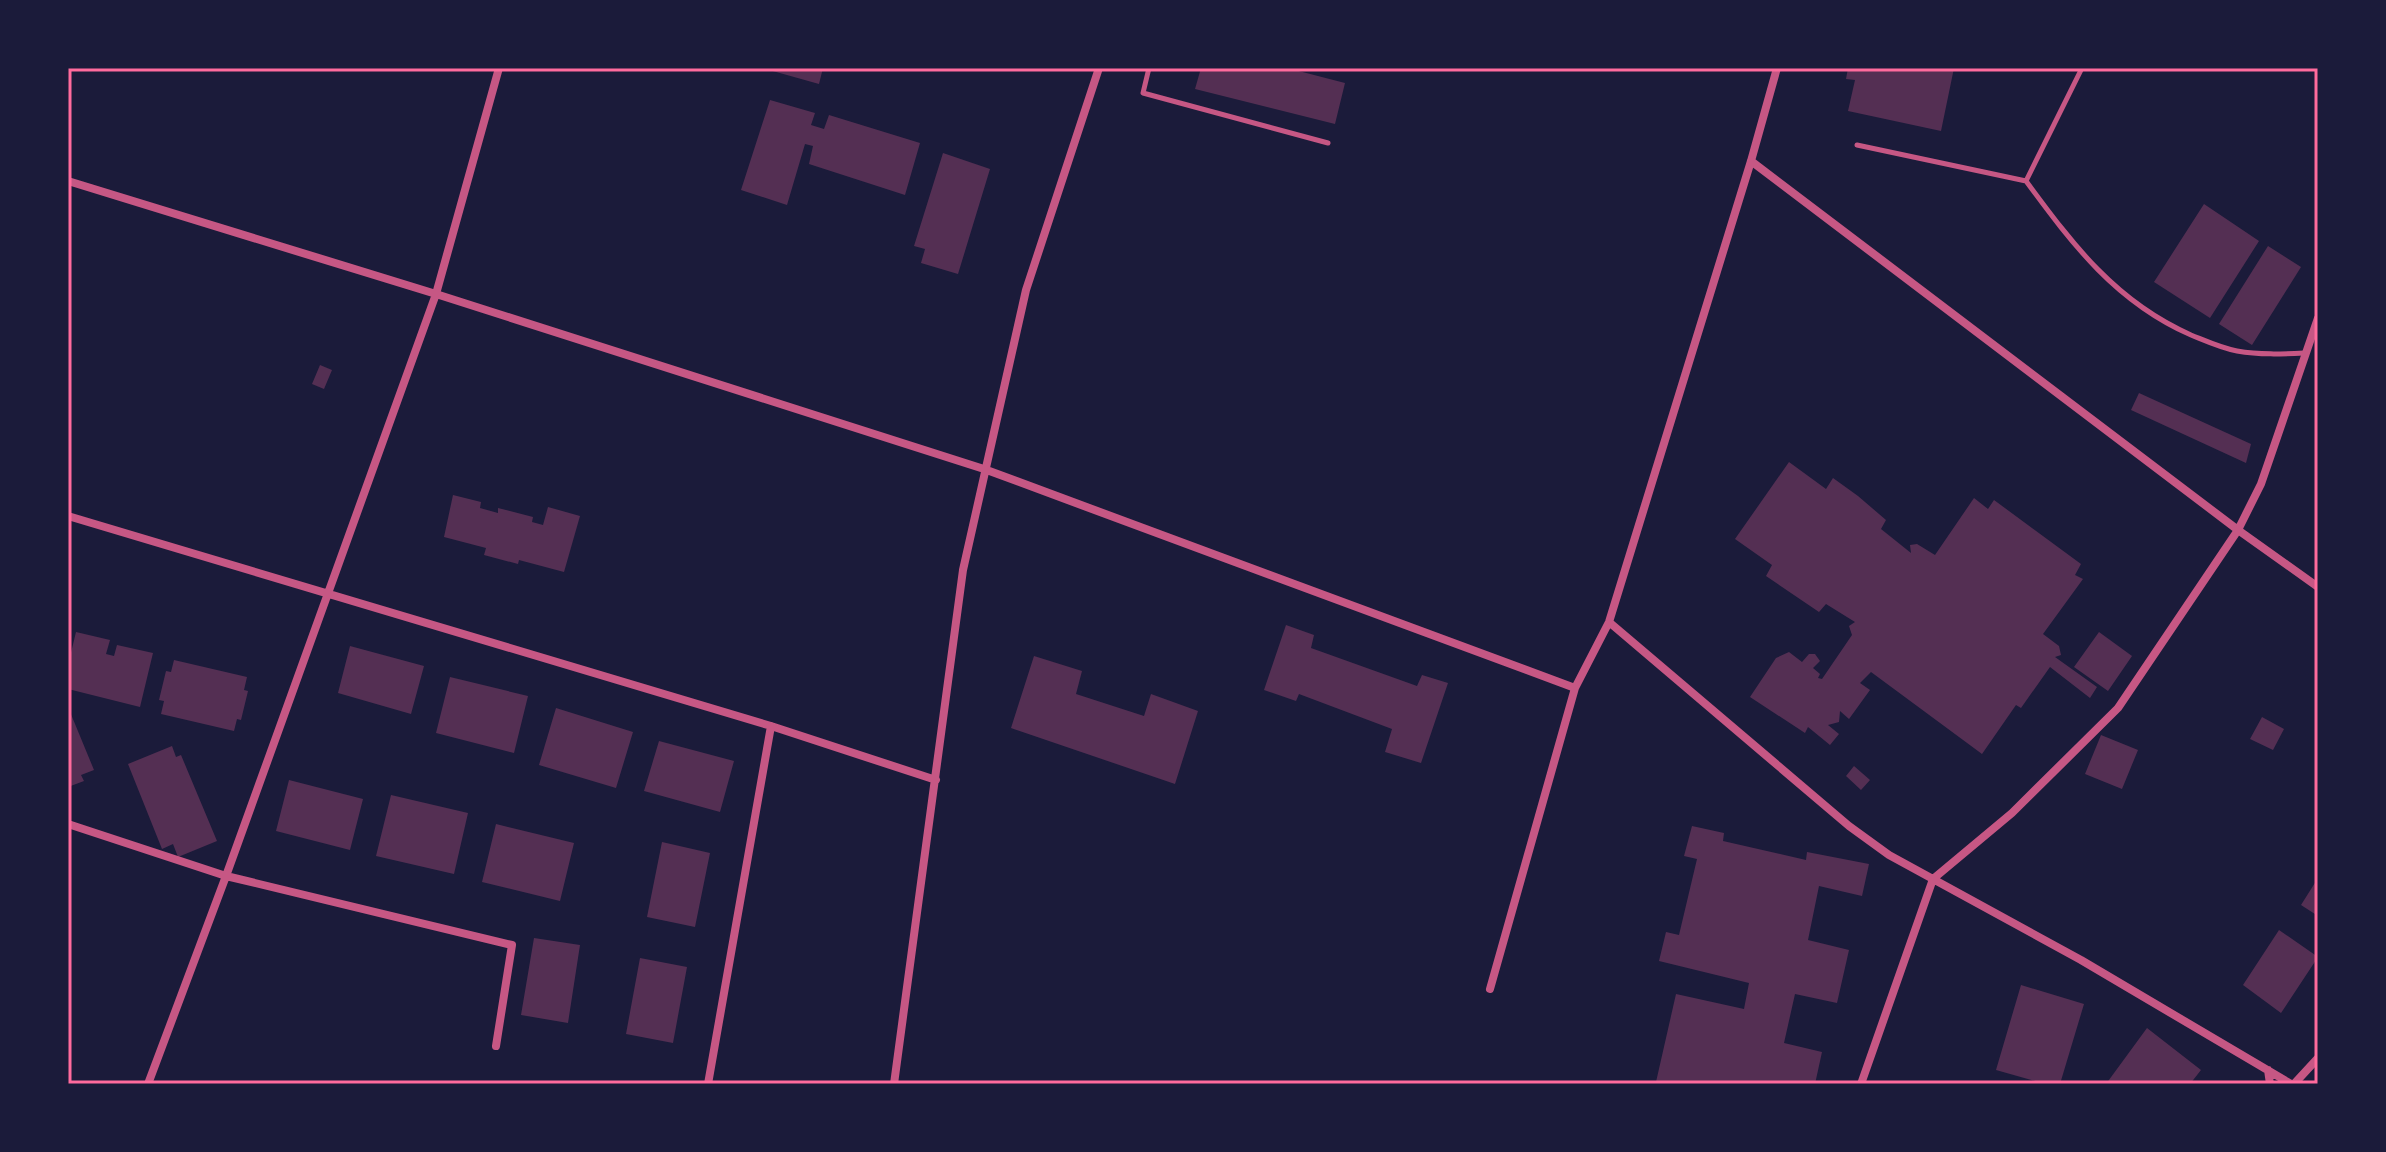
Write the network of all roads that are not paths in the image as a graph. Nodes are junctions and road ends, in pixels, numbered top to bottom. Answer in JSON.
{"nodes":[{"id":1,"x":499,"y":68,"type":"edge"},
{"id":2,"x":1099,"y":68,"type":"edge"},
{"id":3,"x":1149,"y":68,"type":"edge"},
{"id":4,"x":1777,"y":68,"type":"edge"},
{"id":5,"x":2082,"y":68,"type":"edge"},
{"id":6,"x":1328,"y":143,"type":"dead end"},
{"id":7,"x":1857,"y":145,"type":"dead end"},
{"id":8,"x":1751,"y":161,"type":"junction"},
{"id":9,"x":68,"y":181,"type":"edge"},
{"id":10,"x":2026,"y":181,"type":"junction"},
{"id":11,"x":436,"y":294,"type":"junction"},
{"id":12,"x":2318,"y":318,"type":"edge"},
{"id":13,"x":2306,"y":353,"type":"junction"},
{"id":14,"x":984,"y":469,"type":"junction"},
{"id":15,"x":68,"y":516,"type":"edge"},
{"id":16,"x":2238,"y":530,"type":"junction"},
{"id":17,"x":2318,"y":587,"type":"edge"},
{"id":18,"x":327,"y":593,"type":"junction"},
{"id":19,"x":1609,"y":622,"type":"junction"},
{"id":20,"x":1575,"y":688,"type":"junction"},
{"id":21,"x":771,"y":726,"type":"junction"},
{"id":22,"x":936,"y":780,"type":"junction"},
{"id":23,"x":68,"y":824,"type":"edge"},
{"id":24,"x":226,"y":876,"type":"junction"},
{"id":25,"x":1933,"y":879,"type":"junction"},
{"id":26,"x":1490,"y":989,"type":"dead end"},
{"id":27,"x":496,"y":1046,"type":"dead end"},
{"id":28,"x":2318,"y":1058,"type":"edge"},
{"id":29,"x":2268,"y":1070,"type":"junction"},
{"id":30,"x":148,"y":1084,"type":"edge"},
{"id":31,"x":708,"y":1084,"type":"edge"},
{"id":32,"x":894,"y":1084,"type":"edge"},
{"id":33,"x":1861,"y":1084,"type":"edge"},
{"id":34,"x":2270,"y":1084,"type":"edge"},
{"id":35,"x":2293,"y":1084,"type":"edge"}],
"edges":[{"from":1,"to":11,"type":"street"},
{"from":2,"to":14,"type":"street"},
{"from":3,"to":6,"type":"lane"},
{"from":4,"to":8,"type":"street"},
{"from":5,"to":10,"type":"lane"},
{"from":7,"to":10,"type":"lane"},
{"from":8,"to":16,"type":"street"},
{"from":8,"to":19,"type":"street"},
{"from":9,"to":11,"type":"street"},
{"from":10,"to":13,"type":"lane"},
{"from":11,"to":14,"type":"street"},
{"from":11,"to":18,"type":"street"},
{"from":12,"to":13,"type":"street"},
{"from":13,"to":16,"type":"street"},
{"from":14,"to":20,"type":"street"},
{"from":14,"to":22,"type":"street"},
{"from":15,"to":18,"type":"street"},
{"from":16,"to":17,"type":"street"},
{"from":16,"to":25,"type":"street"},
{"from":18,"to":21,"type":"street"},
{"from":18,"to":24,"type":"street"},
{"from":19,"to":20,"type":"street"},
{"from":19,"to":25,"type":"street"},
{"from":20,"to":26,"type":"street"},
{"from":21,"to":22,"type":"street"},
{"from":21,"to":31,"type":"street"},
{"from":22,"to":32,"type":"street"},
{"from":23,"to":24,"type":"street"},
{"from":24,"to":27,"type":"street"},
{"from":24,"to":30,"type":"street"},
{"from":25,"to":29,"type":"street"},
{"from":25,"to":33,"type":"street"},
{"from":28,"to":35,"type":"street"},
{"from":29,"to":34,"type":"street"},
{"from":29,"to":35,"type":"street"}]}
